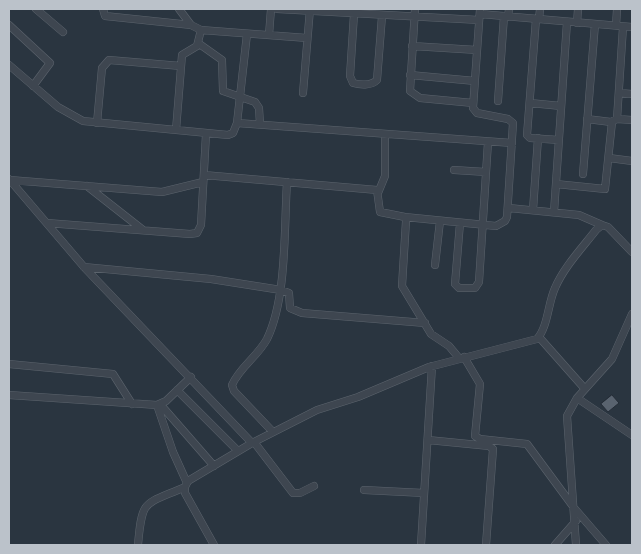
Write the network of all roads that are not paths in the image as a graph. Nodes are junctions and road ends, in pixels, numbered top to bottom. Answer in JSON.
{"nodes":[{"id":1,"x":36,"y":9,"type":"edge"},
{"id":2,"x":103,"y":9,"type":"edge"},
{"id":3,"x":179,"y":9,"type":"edge"},
{"id":4,"x":271,"y":9,"type":"edge"},
{"id":5,"x":277,"y":9,"type":"edge"},
{"id":6,"x":415,"y":9,"type":"edge"},
{"id":7,"x":509,"y":9,"type":"edge"},
{"id":8,"x":540,"y":9,"type":"edge"},
{"id":9,"x":578,"y":9,"type":"edge"},
{"id":10,"x":617,"y":9,"type":"edge"},
{"id":11,"x":310,"y":10,"type":"edge"},
{"id":12,"x":354,"y":14,"type":"junction"},
{"id":13,"x":480,"y":14,"type":"edge"},
{"id":14,"x":382,"y":16,"type":"junction"},
{"id":15,"x":414,"y":17,"type":"junction"},
{"id":16,"x":506,"y":17,"type":"junction"},
{"id":17,"x":538,"y":19,"type":"junction"},
{"id":18,"x":567,"y":22,"type":"junction"},
{"id":19,"x":577,"y":23,"type":"junction"},
{"id":20,"x":595,"y":24,"type":"junction"},
{"id":21,"x":9,"y":25,"type":"edge"},
{"id":22,"x":191,"y":25,"type":"junction"},
{"id":23,"x":620,"y":26,"type":"junction"},
{"id":24,"x":632,"y":28,"type":"edge"},
{"id":25,"x":201,"y":30,"type":"junction"},
{"id":26,"x":63,"y":32,"type":"dead end"},
{"id":27,"x":247,"y":34,"type":"junction"},
{"id":28,"x":269,"y":34,"type":"junction"},
{"id":29,"x":307,"y":38,"type":"junction"},
{"id":30,"x":198,"y":43,"type":"junction"},
{"id":31,"x":412,"y":46,"type":"junction"},
{"id":32,"x":477,"y":50,"type":"junction"},
{"id":33,"x":180,"y":66,"type":"junction"},
{"id":34,"x":10,"y":69,"type":"edge"},
{"id":35,"x":410,"y":74,"type":"junction"},
{"id":36,"x":475,"y":81,"type":"junction"},
{"id":37,"x":33,"y":86,"type":"junction"},
{"id":38,"x":303,"y":93,"type":"dead end"},
{"id":39,"x":619,"y":93,"type":"junction"},
{"id":40,"x":632,"y":94,"type":"edge"},
{"id":41,"x":240,"y":97,"type":"junction"},
{"id":42,"x":498,"y":101,"type":"dead end"},
{"id":43,"x":473,"y":103,"type":"junction"},
{"id":44,"x":530,"y":103,"type":"junction"},
{"id":45,"x":561,"y":106,"type":"junction"},
{"id":46,"x":587,"y":119,"type":"junction"},
{"id":47,"x":632,"y":120,"type":"edge"},
{"id":48,"x":614,"y":121,"type":"junction"},
{"id":49,"x":97,"y":123,"type":"junction"},
{"id":50,"x":237,"y":123,"type":"junction"},
{"id":51,"x":260,"y":124,"type":"junction"},
{"id":52,"x":176,"y":130,"type":"junction"},
{"id":53,"x":206,"y":134,"type":"junction"},
{"id":54,"x":385,"y":134,"type":"junction"},
{"id":55,"x":538,"y":138,"type":"junction"},
{"id":56,"x":559,"y":140,"type":"junction"},
{"id":57,"x":488,"y":142,"type":"junction"},
{"id":58,"x":512,"y":143,"type":"junction"},
{"id":59,"x":609,"y":158,"type":"junction"},
{"id":60,"x":632,"y":161,"type":"edge"},
{"id":61,"x":454,"y":170,"type":"dead end"},
{"id":62,"x":486,"y":172,"type":"junction"},
{"id":63,"x":583,"y":174,"type":"dead end"},
{"id":64,"x":203,"y":178,"type":"junction"},
{"id":65,"x":10,"y":180,"type":"edge"},
{"id":66,"x":287,"y":182,"type":"junction"},
{"id":67,"x":556,"y":184,"type":"junction"},
{"id":68,"x":87,"y":186,"type":"junction"},
{"id":69,"x":378,"y":192,"type":"junction"},
{"id":70,"x":509,"y":208,"type":"junction"},
{"id":71,"x":532,"y":210,"type":"junction"},
{"id":72,"x":554,"y":212,"type":"junction"},
{"id":73,"x":405,"y":217,"type":"junction"},
{"id":74,"x":440,"y":221,"type":"junction"},
{"id":75,"x":47,"y":223,"type":"junction"},
{"id":76,"x":460,"y":223,"type":"junction"},
{"id":77,"x":602,"y":225,"type":"junction"},
{"id":78,"x":483,"y":226,"type":"junction"},
{"id":79,"x":144,"y":230,"type":"junction"},
{"id":80,"x":632,"y":252,"type":"edge"},
{"id":81,"x":435,"y":265,"type":"dead end"},
{"id":82,"x":84,"y":267,"type":"junction"},
{"id":83,"x":280,"y":290,"type":"junction"},
{"id":84,"x":632,"y":314,"type":"edge"},
{"id":85,"x":425,"y":323,"type":"junction"},
{"id":86,"x":539,"y":337,"type":"junction"},
{"id":87,"x":462,"y":358,"type":"junction"},
{"id":88,"x":9,"y":364,"type":"edge"},
{"id":89,"x":432,"y":366,"type":"junction"},
{"id":90,"x":191,"y":377,"type":"junction"},
{"id":91,"x":585,"y":388,"type":"junction"},
{"id":92,"x":177,"y":390,"type":"junction"},
{"id":93,"x":9,"y":395,"type":"edge"},
{"id":94,"x":577,"y":398,"type":"junction"},
{"id":95,"x":132,"y":404,"type":"junction"},
{"id":96,"x":159,"y":404,"type":"junction"},
{"id":97,"x":273,"y":432,"type":"junction"},
{"id":98,"x":632,"y":436,"type":"edge"},
{"id":99,"x":428,"y":440,"type":"junction"},
{"id":100,"x":253,"y":442,"type":"junction"},
{"id":101,"x":238,"y":451,"type":"junction"},
{"id":102,"x":214,"y":466,"type":"junction"},
{"id":103,"x":186,"y":485,"type":"junction"},
{"id":104,"x":314,"y":486,"type":"dead end"},
{"id":105,"x":364,"y":490,"type":"dead end"},
{"id":106,"x":424,"y":493,"type":"junction"},
{"id":107,"x":575,"y":510,"type":"junction"},
{"id":108,"x":576,"y":521,"type":"junction"},
{"id":109,"x":138,"y":545,"type":"edge"},
{"id":110,"x":214,"y":545,"type":"edge"},
{"id":111,"x":421,"y":545,"type":"edge"},
{"id":112,"x":486,"y":545,"type":"edge"},
{"id":113,"x":555,"y":545,"type":"edge"},
{"id":114,"x":576,"y":545,"type":"edge"},
{"id":115,"x":606,"y":545,"type":"edge"}],
"edges":[{"from":1,"to":26,"type":"street"},
{"from":2,"to":22,"type":"street"},
{"from":3,"to":22,"type":"street"},
{"from":4,"to":28,"type":"street"},
{"from":5,"to":11,"type":"street"},
{"from":6,"to":15,"type":"street"},
{"from":7,"to":16,"type":"street"},
{"from":8,"to":17,"type":"street"},
{"from":9,"to":19,"type":"street"},
{"from":10,"to":23,"type":"street"},
{"from":11,"to":12,"type":"street"},
{"from":11,"to":29,"type":"street"},
{"from":12,"to":14,"type":"street"},
{"from":12,"to":14,"type":"street"},
{"from":13,"to":15,"type":"street"},
{"from":13,"to":16,"type":"street"},
{"from":13,"to":32,"type":"street"},
{"from":14,"to":15,"type":"street"},
{"from":15,"to":31,"type":"street"},
{"from":16,"to":17,"type":"street"},
{"from":16,"to":42,"type":"street"},
{"from":17,"to":18,"type":"street"},
{"from":17,"to":44,"type":"street"},
{"from":18,"to":19,"type":"street"},
{"from":18,"to":45,"type":"street"},
{"from":19,"to":20,"type":"street"},
{"from":20,"to":23,"type":"street"},
{"from":20,"to":46,"type":"street"},
{"from":21,"to":37,"type":"street"},
{"from":22,"to":25,"type":"street"},
{"from":23,"to":24,"type":"street"},
{"from":23,"to":39,"type":"street"},
{"from":25,"to":27,"type":"street"},
{"from":25,"to":30,"type":"street"},
{"from":27,"to":28,"type":"street"},
{"from":27,"to":41,"type":"street"},
{"from":28,"to":29,"type":"street"},
{"from":29,"to":38,"type":"street"},
{"from":30,"to":33,"type":"street"},
{"from":30,"to":41,"type":"street"},
{"from":31,"to":32,"type":"street"},
{"from":31,"to":35,"type":"street"},
{"from":32,"to":36,"type":"street"},
{"from":33,"to":49,"type":"street"},
{"from":33,"to":52,"type":"street"},
{"from":34,"to":37,"type":"street"},
{"from":35,"to":36,"type":"street"},
{"from":35,"to":43,"type":"street"},
{"from":36,"to":43,"type":"street"},
{"from":37,"to":49,"type":"street"},
{"from":39,"to":40,"type":"street"},
{"from":39,"to":48,"type":"street"},
{"from":41,"to":50,"type":"street"},
{"from":41,"to":51,"type":"street"},
{"from":43,"to":58,"type":"street"},
{"from":44,"to":45,"type":"street"},
{"from":44,"to":55,"type":"street"},
{"from":45,"to":56,"type":"street"},
{"from":46,"to":48,"type":"street"},
{"from":46,"to":63,"type":"street"},
{"from":47,"to":48,"type":"street"},
{"from":48,"to":59,"type":"street"},
{"from":49,"to":52,"type":"street"},
{"from":50,"to":51,"type":"street"},
{"from":50,"to":53,"type":"street"},
{"from":51,"to":54,"type":"street"},
{"from":52,"to":53,"type":"street"},
{"from":53,"to":64,"type":"street"},
{"from":54,"to":57,"type":"street"},
{"from":54,"to":69,"type":"street"},
{"from":55,"to":56,"type":"street"},
{"from":55,"to":71,"type":"street"},
{"from":56,"to":67,"type":"street"},
{"from":57,"to":58,"type":"street"},
{"from":57,"to":62,"type":"street"},
{"from":58,"to":70,"type":"street"},
{"from":59,"to":60,"type":"street"},
{"from":59,"to":67,"type":"street"},
{"from":61,"to":62,"type":"street"},
{"from":62,"to":78,"type":"street"},
{"from":64,"to":66,"type":"street"},
{"from":64,"to":68,"type":"street"},
{"from":64,"to":79,"type":"street"},
{"from":65,"to":68,"type":"street"},
{"from":65,"to":75,"type":"street"},
{"from":66,"to":69,"type":"street"},
{"from":66,"to":83,"type":"street"},
{"from":67,"to":72,"type":"street"},
{"from":68,"to":79,"type":"street"},
{"from":69,"to":73,"type":"street"},
{"from":70,"to":71,"type":"street"},
{"from":70,"to":78,"type":"street"},
{"from":71,"to":72,"type":"street"},
{"from":72,"to":77,"type":"street"},
{"from":73,"to":74,"type":"street"},
{"from":73,"to":85,"type":"street"},
{"from":74,"to":76,"type":"street"},
{"from":74,"to":81,"type":"street"},
{"from":75,"to":79,"type":"street"},
{"from":75,"to":82,"type":"street"},
{"from":76,"to":78,"type":"street"},
{"from":76,"to":78,"type":"street"},
{"from":77,"to":80,"type":"street"},
{"from":77,"to":86,"type":"street"},
{"from":82,"to":83,"type":"street"},
{"from":82,"to":90,"type":"street"},
{"from":83,"to":85,"type":"street"},
{"from":83,"to":97,"type":"street"},
{"from":84,"to":91,"type":"street"},
{"from":85,"to":87,"type":"street"},
{"from":86,"to":87,"type":"street"},
{"from":86,"to":91,"type":"street"},
{"from":87,"to":89,"type":"street"},
{"from":87,"to":107,"type":"street"},
{"from":88,"to":95,"type":"street"},
{"from":89,"to":97,"type":"street"},
{"from":89,"to":99,"type":"street"},
{"from":90,"to":92,"type":"street"},
{"from":90,"to":100,"type":"street"},
{"from":91,"to":94,"type":"street"},
{"from":92,"to":96,"type":"street"},
{"from":92,"to":101,"type":"street"},
{"from":93,"to":95,"type":"street"},
{"from":94,"to":98,"type":"street"},
{"from":94,"to":107,"type":"street"},
{"from":95,"to":96,"type":"street"},
{"from":96,"to":102,"type":"street"},
{"from":96,"to":103,"type":"street"},
{"from":97,"to":100,"type":"street"},
{"from":99,"to":106,"type":"street"},
{"from":99,"to":112,"type":"street"},
{"from":100,"to":101,"type":"street"},
{"from":100,"to":104,"type":"street"},
{"from":101,"to":102,"type":"street"},
{"from":102,"to":103,"type":"street"},
{"from":103,"to":109,"type":"street"},
{"from":103,"to":110,"type":"street"},
{"from":105,"to":106,"type":"street"},
{"from":106,"to":111,"type":"street"},
{"from":107,"to":108,"type":"street"},
{"from":107,"to":115,"type":"street"},
{"from":108,"to":113,"type":"street"},
{"from":108,"to":114,"type":"street"}]}
